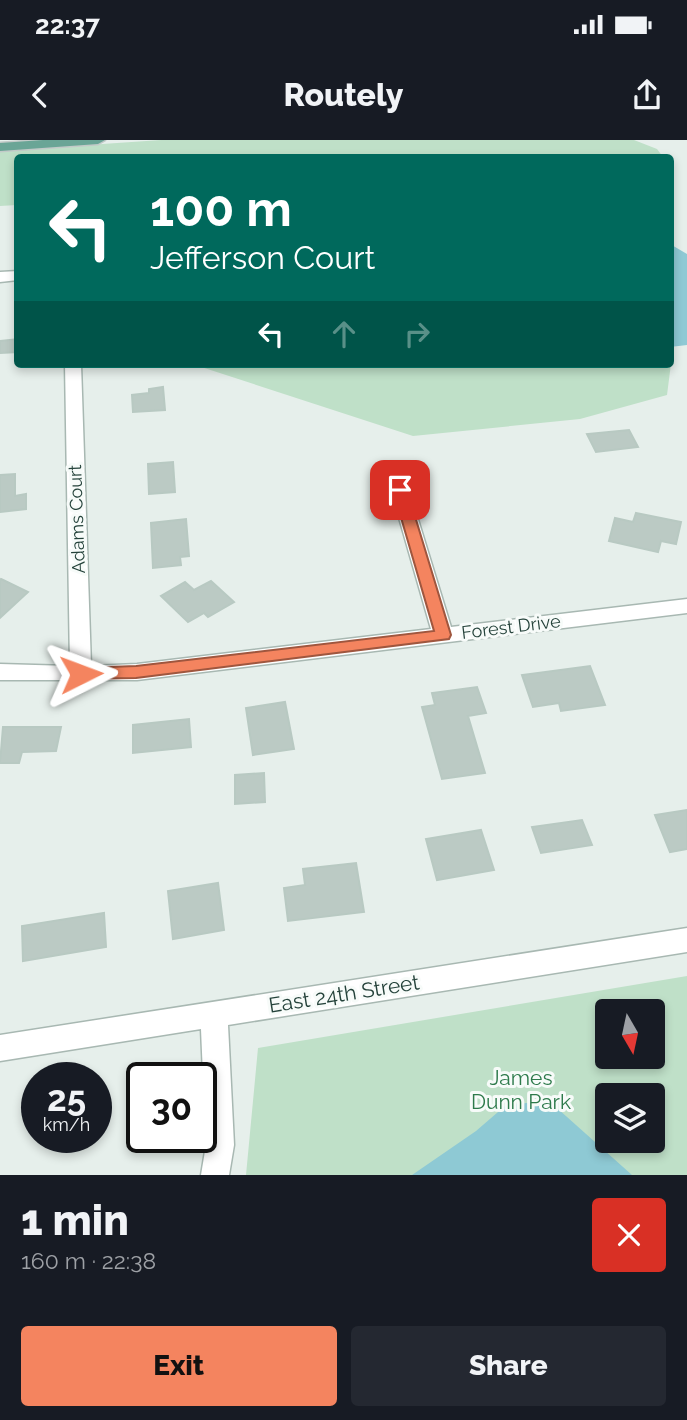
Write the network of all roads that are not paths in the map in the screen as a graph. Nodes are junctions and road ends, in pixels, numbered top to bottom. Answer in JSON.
{"nodes":[{"id":1,"x":98,"y":140,"type":"edge"},
{"id":2,"x":0,"y":147,"type":"edge"},
{"id":3,"x":73,"y":368,"type":"edge"},
{"id":4,"x":400,"y":490,"type":"dead end"},
{"id":5,"x":687,"y":606,"type":"edge"},
{"id":6,"x":443,"y":635,"type":"junction"},
{"id":7,"x":0,"y":672,"type":"edge"},
{"id":8,"x":81,"y":674,"type":"junction"},
{"id":9,"x":687,"y":940,"type":"edge"},
{"id":10,"x":214,"y":1014,"type":"junction"},
{"id":11,"x":0,"y":1048,"type":"edge"},
{"id":12,"x":215,"y":1175,"type":"edge"}],
"edges":[{"from":1,"to":2,"type":"main road"},
{"from":3,"to":8,"type":"street","name":"Adams Court"},
{"from":4,"to":6,"type":"street"},
{"from":5,"to":6,"type":"street","name":"Forest Drive"},
{"from":6,"to":8,"type":"street","name":"Forest Drive"},
{"from":7,"to":8,"type":"street","name":"Forest Drive"},
{"from":9,"to":10,"type":"street","name":"East 24th Street"},
{"from":10,"to":11,"type":"street","name":"East 24th Street"},
{"from":10,"to":12,"type":"street"}]}
